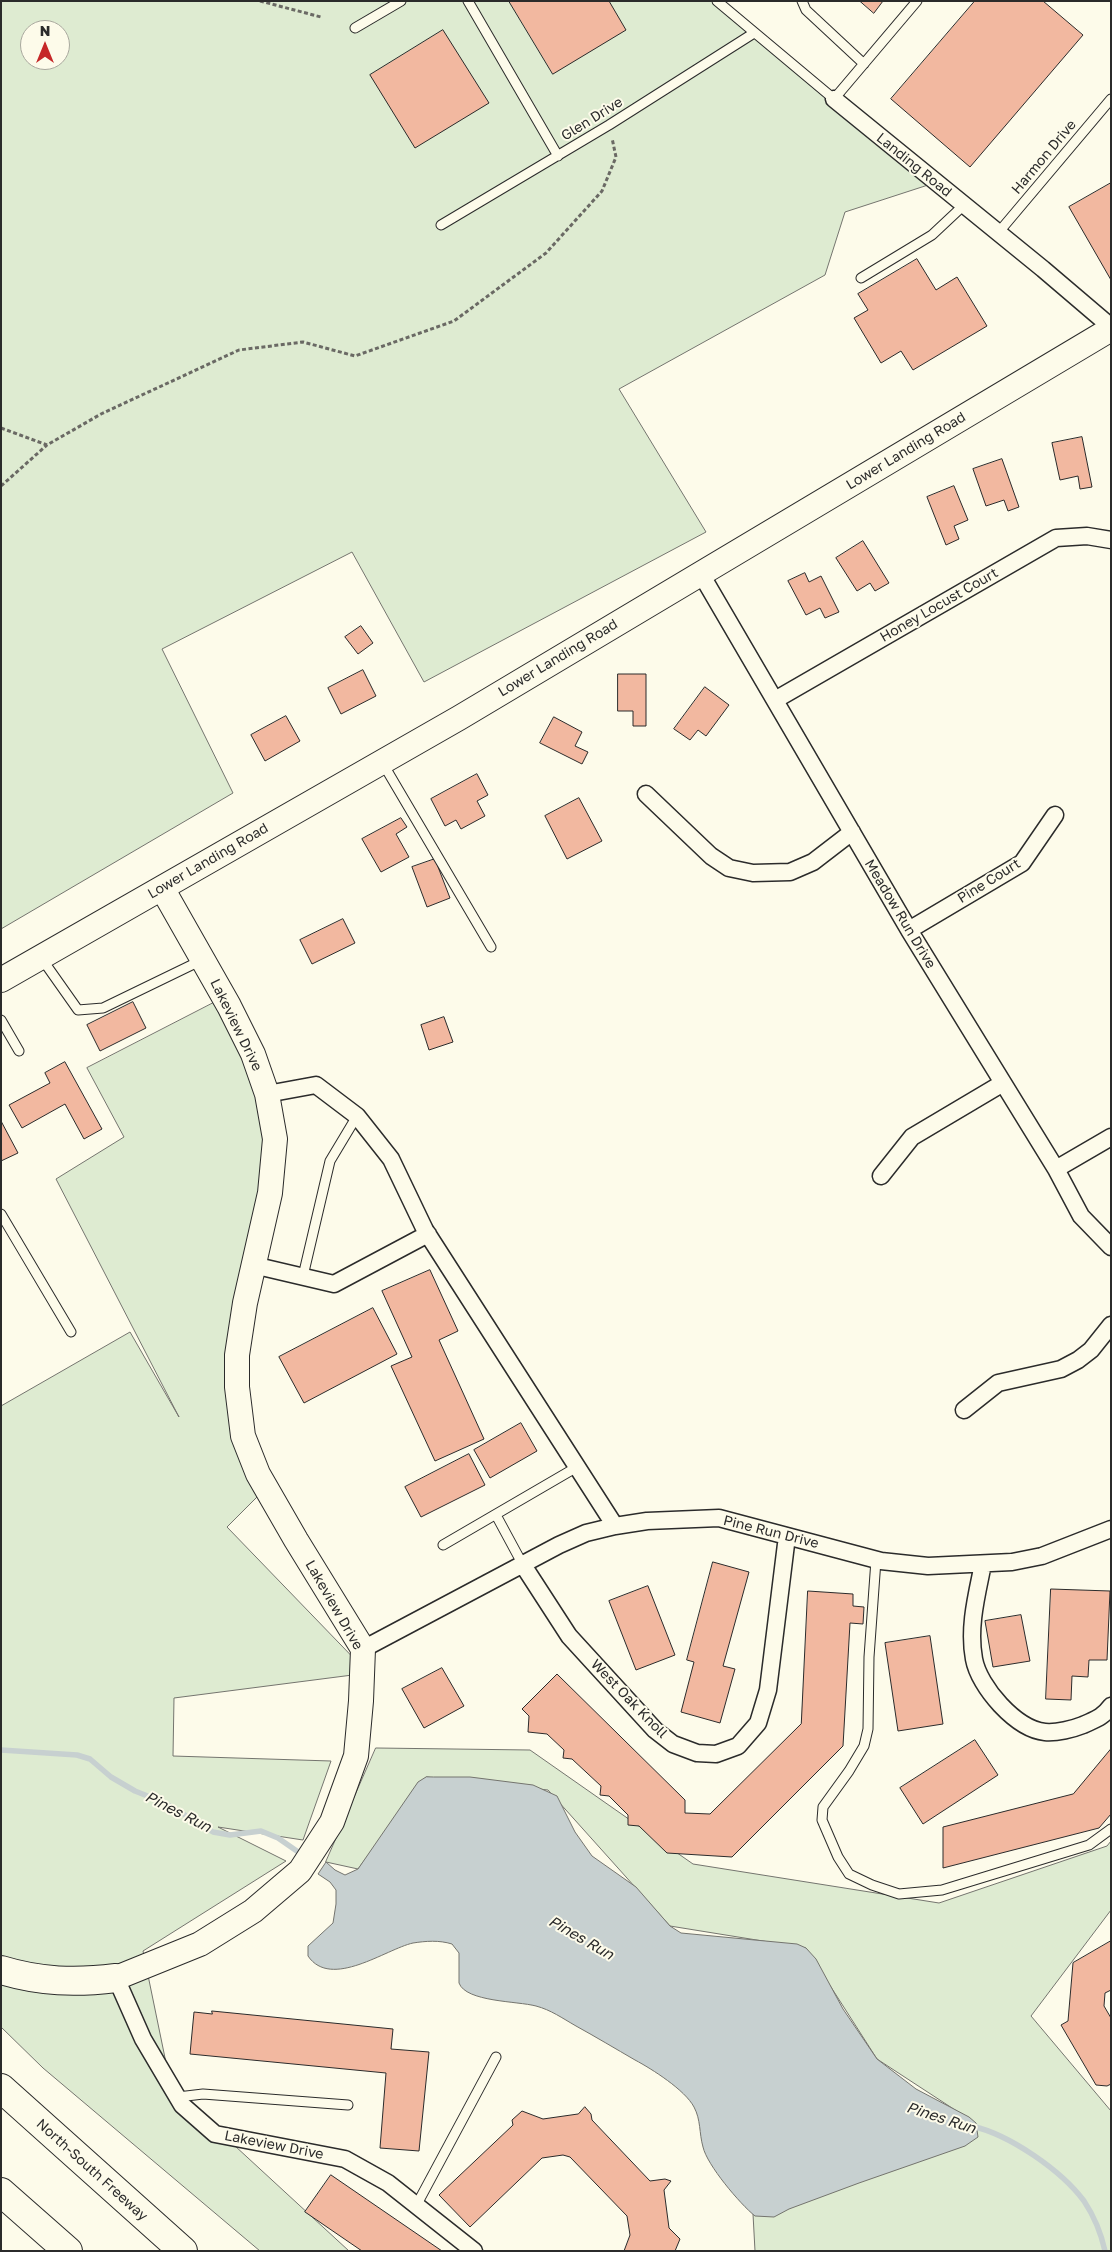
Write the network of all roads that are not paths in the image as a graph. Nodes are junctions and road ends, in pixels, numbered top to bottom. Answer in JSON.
{"nodes":[{"id":1,"x":401,"y":1,"type":"edge"},
{"id":2,"x":468,"y":1,"type":"edge"},
{"id":3,"x":718,"y":1,"type":"edge"},
{"id":4,"x":802,"y":1,"type":"edge"},
{"id":5,"x":917,"y":1,"type":"edge"},
{"id":6,"x":355,"y":28,"type":"dead end"},
{"id":7,"x":754,"y":33,"type":"junction"},
{"id":8,"x":864,"y":64,"type":"junction"},
{"id":9,"x":1111,"y":99,"type":"edge"},
{"id":10,"x":834,"y":100,"type":"junction"},
{"id":11,"x":558,"y":156,"type":"junction"},
{"id":12,"x":964,"y":205,"type":"junction"},
{"id":13,"x":441,"y":225,"type":"dead end"},
{"id":14,"x":998,"y":234,"type":"junction"},
{"id":15,"x":861,"y":278,"type":"dead end"},
{"id":16,"x":1111,"y":328,"type":"edge"},
{"id":17,"x":1111,"y":540,"type":"edge"},
{"id":18,"x":700,"y":574,"type":"junction"},
{"id":19,"x":775,"y":700,"type":"junction"},
{"id":20,"x":382,"y":762,"type":"junction"},
{"id":21,"x":646,"y":794,"type":"dead end"},
{"id":22,"x":1055,"y":815,"type":"dead end"},
{"id":23,"x":852,"y":832,"type":"junction"},
{"id":24,"x":162,"y":888,"type":"junction"},
{"id":25,"x":909,"y":930,"type":"junction"},
{"id":26,"x":491,"y":947,"type":"dead end"},
{"id":27,"x":41,"y":956,"type":"junction"},
{"id":28,"x":202,"y":960,"type":"junction"},
{"id":29,"x":1,"y":980,"type":"edge"},
{"id":30,"x":1,"y":1020,"type":"edge"},
{"id":31,"x":18,"y":1052,"type":"dead end"},
{"id":32,"x":1003,"y":1083,"type":"junction"},
{"id":33,"x":267,"y":1094,"type":"junction"},
{"id":34,"x":357,"y":1116,"type":"junction"},
{"id":35,"x":1111,"y":1137,"type":"edge"},
{"id":36,"x":1056,"y":1169,"type":"junction"},
{"id":37,"x":881,"y":1176,"type":"dead end"},
{"id":38,"x":1,"y":1214,"type":"edge"},
{"id":39,"x":428,"y":1234,"type":"junction"},
{"id":40,"x":1111,"y":1247,"type":"edge"},
{"id":41,"x":253,"y":1265,"type":"junction"},
{"id":42,"x":303,"y":1276,"type":"junction"},
{"id":43,"x":1111,"y":1325,"type":"edge"},
{"id":44,"x":71,"y":1332,"type":"dead end"},
{"id":45,"x":964,"y":1410,"type":"dead end"},
{"id":46,"x":577,"y":1467,"type":"junction"},
{"id":47,"x":496,"y":1515,"type":"junction"},
{"id":48,"x":615,"y":1526,"type":"junction"},
{"id":49,"x":1111,"y":1529,"type":"edge"},
{"id":50,"x":787,"y":1536,"type":"junction"},
{"id":51,"x":443,"y":1545,"type":"dead end"},
{"id":52,"x":876,"y":1560,"type":"junction"},
{"id":53,"x":983,"y":1564,"type":"junction"},
{"id":54,"x":523,"y":1565,"type":"junction"},
{"id":55,"x":363,"y":1649,"type":"junction"},
{"id":56,"x":1111,"y":1706,"type":"edge"},
{"id":57,"x":1111,"y":1828,"type":"edge"},
{"id":58,"x":1,"y":1970,"type":"edge"},
{"id":59,"x":116,"y":1978,"type":"junction"},
{"id":60,"x":496,"y":2057,"type":"dead end"},
{"id":61,"x":1,"y":2088,"type":"edge"},
{"id":62,"x":178,"y":2097,"type":"junction"},
{"id":63,"x":348,"y":2105,"type":"dead end"},
{"id":64,"x":1,"y":2192,"type":"edge"},
{"id":65,"x":416,"y":2206,"type":"junction"},
{"id":66,"x":68,"y":2251,"type":"edge"},
{"id":67,"x":183,"y":2251,"type":"edge"},
{"id":68,"x":474,"y":2251,"type":"edge"}],
"edges":[{"from":1,"to":6,"type":"lane"},
{"from":2,"to":11,"type":"lane"},
{"from":3,"to":7,"type":"lane","name":"Landing Road"},
{"from":4,"to":8,"type":"lane"},
{"from":5,"to":8,"type":"lane"},
{"from":7,"to":10,"type":"lane","name":"Landing Road"},
{"from":7,"to":11,"type":"lane","name":"Glen Drive"},
{"from":8,"to":10,"type":"lane"},
{"from":9,"to":14,"type":"lane","name":"Harmon Drive"},
{"from":10,"to":12,"type":"street","name":"Landing Road"},
{"from":11,"to":13,"type":"lane","name":"Glen Drive"},
{"from":12,"to":14,"type":"street","name":"Landing Road"},
{"from":12,"to":15,"type":"lane"},
{"from":14,"to":16,"type":"street","name":"Landing Road"},
{"from":16,"to":18,"type":"main road","name":"Lower Landing Road"},
{"from":17,"to":19,"type":"street","name":"Honey Locust Court"},
{"from":18,"to":19,"type":"street","name":"Meadow Run Drive"},
{"from":18,"to":20,"type":"main road","name":"Lower Landing Road"},
{"from":19,"to":23,"type":"street","name":"Meadow Run Drive"},
{"from":20,"to":24,"type":"main road","name":"Lower Landing Road"},
{"from":20,"to":26,"type":"lane"},
{"from":21,"to":23,"type":"street"},
{"from":22,"to":25,"type":"street","name":"Pine Court"},
{"from":23,"to":25,"type":"street","name":"Meadow Run Drive"},
{"from":24,"to":27,"type":"main road","name":"Lower Landing Road"},
{"from":24,"to":28,"type":"main road","name":"Lakeview Drive"},
{"from":25,"to":32,"type":"street","name":"Meadow Run Drive"},
{"from":27,"to":28,"type":"lane"},
{"from":27,"to":29,"type":"main road","name":"Lower Landing Road"},
{"from":28,"to":33,"type":"main road","name":"Lakeview Drive"},
{"from":30,"to":31,"type":"lane"},
{"from":32,"to":36,"type":"street","name":"Meadow Run Drive"},
{"from":32,"to":37,"type":"street"},
{"from":33,"to":34,"type":"street"},
{"from":33,"to":41,"type":"main road","name":"Lakeview Drive"},
{"from":34,"to":39,"type":"street"},
{"from":34,"to":42,"type":"lane"},
{"from":35,"to":36,"type":"street"},
{"from":36,"to":40,"type":"street","name":"Meadow Run Drive"},
{"from":38,"to":44,"type":"lane"},
{"from":39,"to":42,"type":"street"},
{"from":39,"to":46,"type":"street"},
{"from":41,"to":42,"type":"street"},
{"from":41,"to":55,"type":"main road","name":"Lakeview Drive"},
{"from":43,"to":45,"type":"street"},
{"from":46,"to":47,"type":"lane"},
{"from":46,"to":48,"type":"street"},
{"from":47,"to":51,"type":"lane"},
{"from":47,"to":54,"type":"lane"},
{"from":48,"to":50,"type":"street","name":"Pine Run Drive"},
{"from":48,"to":54,"type":"street","name":"Pine Run Drive"},
{"from":49,"to":53,"type":"street","name":"Pine Run Drive"},
{"from":50,"to":52,"type":"street","name":"Pine Run Drive"},
{"from":50,"to":54,"type":"street","name":"West Oak Knoll"},
{"from":52,"to":53,"type":"street","name":"Pine Run Drive"},
{"from":52,"to":57,"type":"lane"},
{"from":53,"to":56,"type":"street"},
{"from":54,"to":55,"type":"street","name":"Pine Run Drive"},
{"from":55,"to":59,"type":"main road","name":"Lakeview Drive"},
{"from":58,"to":59,"type":"highway"},
{"from":59,"to":62,"type":"street","name":"Lakeview Drive"},
{"from":60,"to":65,"type":"lane"},
{"from":61,"to":67,"type":"highway","name":"North-South Freeway"},
{"from":62,"to":63,"type":"lane"},
{"from":62,"to":65,"type":"street","name":"Lakeview Drive"},
{"from":64,"to":66,"type":"highway"},
{"from":65,"to":68,"type":"street","name":"Lakeview Drive"}]}
